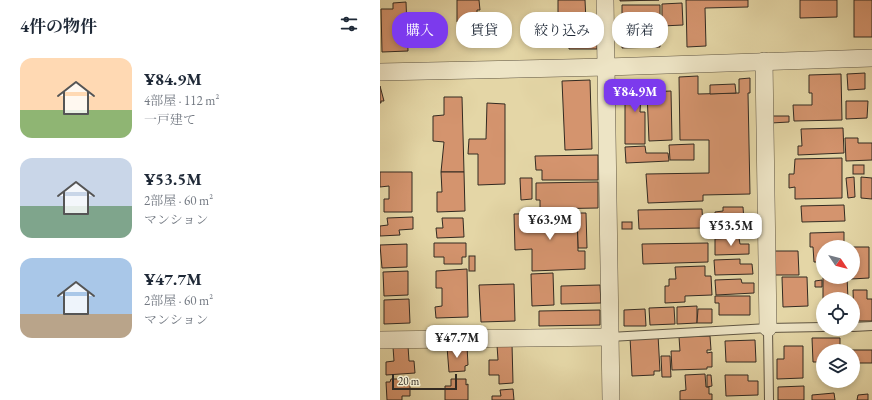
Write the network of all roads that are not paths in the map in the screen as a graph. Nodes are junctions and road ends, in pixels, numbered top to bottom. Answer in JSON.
{"nodes":[{"id":1,"x":605,"y":0,"type":"edge"},
{"id":2,"x":872,"y":58,"type":"edge"},
{"id":3,"x":764,"y":61,"type":"junction"},
{"id":4,"x":606,"y":67,"type":"junction"},
{"id":5,"x":380,"y":72,"type":"edge"},
{"id":6,"x":872,"y":326,"type":"edge"},
{"id":7,"x":816,"y":327,"type":"edge"},
{"id":8,"x":860,"y":327,"type":"edge"},
{"id":9,"x":768,"y":328,"type":"junction"},
{"id":10,"x":610,"y":337,"type":"junction"},
{"id":11,"x":380,"y":340,"type":"edge"},
{"id":12,"x":611,"y":400,"type":"edge"},
{"id":13,"x":769,"y":400,"type":"edge"}],
"edges":[{"from":1,"to":4,"type":"street"},
{"from":2,"to":3,"type":"street"},
{"from":3,"to":4,"type":"street"},
{"from":3,"to":9,"type":"street"},
{"from":4,"to":5,"type":"street"},
{"from":4,"to":10,"type":"street"},
{"from":6,"to":8,"type":"lane"},
{"from":7,"to":9,"type":"lane"},
{"from":9,"to":10,"type":"lane"},
{"from":9,"to":13,"type":"lane"},
{"from":10,"to":11,"type":"street"},
{"from":10,"to":12,"type":"street"}]}
